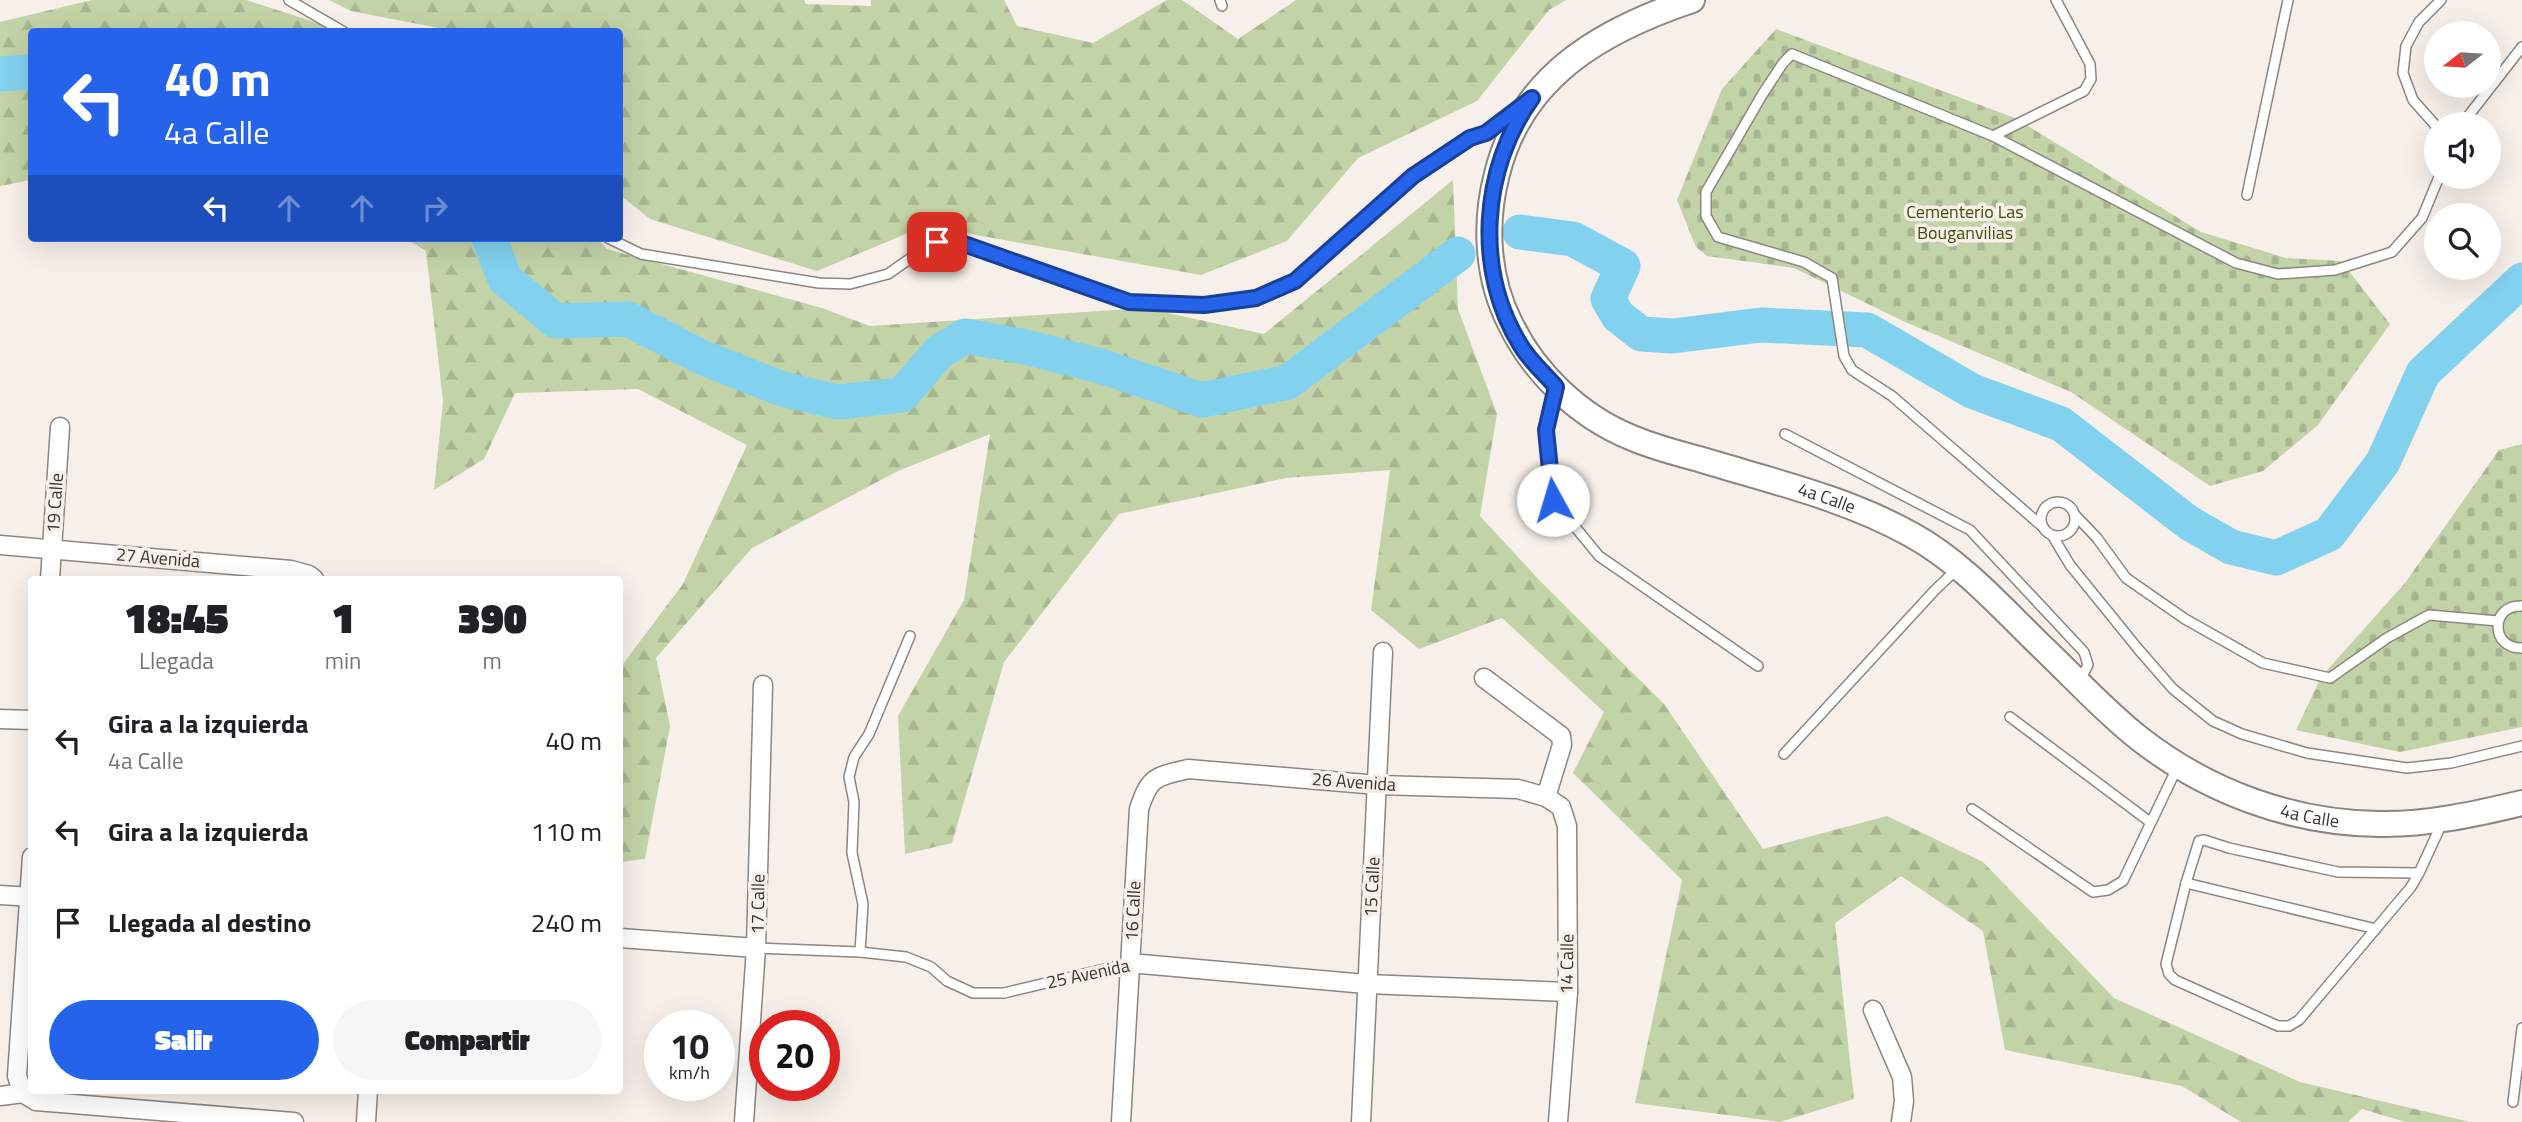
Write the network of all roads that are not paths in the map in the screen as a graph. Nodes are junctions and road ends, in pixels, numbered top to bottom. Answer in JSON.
{"nodes":[{"id":1,"x":289,"y":0,"type":"edge"},
{"id":2,"x":1692,"y":0,"type":"edge"},
{"id":3,"x":2056,"y":0,"type":"edge"},
{"id":4,"x":2288,"y":0,"type":"edge"},
{"id":5,"x":2441,"y":0,"type":"edge"},
{"id":6,"x":337,"y":28,"type":"edge"},
{"id":7,"x":2522,"y":47,"type":"edge"},
{"id":8,"x":1532,"y":98,"type":"junction"},
{"id":9,"x":2424,"y":112,"type":"edge"},
{"id":10,"x":2471,"y":112,"type":"edge"},
{"id":11,"x":1993,"y":136,"type":"junction"},
{"id":12,"x":2434,"y":189,"type":"edge"},
{"id":13,"x":2247,"y":195,"type":"dead end"},
{"id":14,"x":616,"y":242,"type":"edge"},
{"id":15,"x":1556,"y":387,"type":"junction"},
{"id":16,"x":60,"y":427,"type":"dead end"},
{"id":17,"x":1786,"y":434,"type":"dead end"},
{"id":18,"x":2075,"y":515,"type":"junction"},
{"id":19,"x":2043,"y":527,"type":"junction"},
{"id":20,"x":2052,"y":535,"type":"junction"},
{"id":21,"x":0,"y":545,"type":"edge"},
{"id":22,"x":52,"y":549,"type":"junction"},
{"id":23,"x":1959,"y":568,"type":"junction"},
{"id":24,"x":50,"y":576,"type":"edge"},
{"id":25,"x":310,"y":576,"type":"edge"},
{"id":26,"x":2522,"y":606,"type":"edge"},
{"id":27,"x":2498,"y":621,"type":"junction"},
{"id":28,"x":910,"y":636,"type":"dead end"},
{"id":29,"x":2522,"y":648,"type":"edge"},
{"id":30,"x":1384,"y":652,"type":"dead end"},
{"id":31,"x":1758,"y":666,"type":"dead end"},
{"id":32,"x":1484,"y":678,"type":"dead end"},
{"id":33,"x":2080,"y":682,"type":"junction"},
{"id":34,"x":763,"y":685,"type":"dead end"},
{"id":35,"x":2010,"y":717,"type":"dead end"},
{"id":36,"x":0,"y":719,"type":"edge"},
{"id":37,"x":28,"y":720,"type":"edge"},
{"id":38,"x":2522,"y":746,"type":"edge"},
{"id":39,"x":1784,"y":754,"type":"dead end"},
{"id":40,"x":2178,"y":766,"type":"junction"},
{"id":41,"x":1378,"y":785,"type":"junction"},
{"id":42,"x":1147,"y":786,"type":"joint"},
{"id":43,"x":1546,"y":797,"type":"junction"},
{"id":44,"x":2522,"y":803,"type":"edge"},
{"id":45,"x":1561,"y":807,"type":"joint"},
{"id":46,"x":1972,"y":809,"type":"dead end"},
{"id":47,"x":2445,"y":818,"type":"junction"},
{"id":48,"x":2150,"y":822,"type":"junction"},
{"id":49,"x":2419,"y":873,"type":"junction"},
{"id":50,"x":2186,"y":883,"type":"junction"},
{"id":51,"x":0,"y":895,"type":"edge"},
{"id":52,"x":28,"y":897,"type":"edge"},
{"id":53,"x":28,"y":925,"type":"edge"},
{"id":54,"x":2376,"y":929,"type":"junction"},
{"id":55,"x":623,"y":938,"type":"edge"},
{"id":56,"x":757,"y":948,"type":"junction"},
{"id":57,"x":860,"y":952,"type":"junction"},
{"id":58,"x":1130,"y":963,"type":"junction"},
{"id":59,"x":1366,"y":984,"type":"junction"},
{"id":60,"x":1568,"y":992,"type":"junction"},
{"id":61,"x":1872,"y":1010,"type":"dead end"},
{"id":62,"x":2522,"y":1028,"type":"edge"},
{"id":63,"x":23,"y":1093,"type":"junction"},
{"id":64,"x":368,"y":1094,"type":"edge"},
{"id":65,"x":0,"y":1096,"type":"edge"},
{"id":66,"x":2513,"y":1102,"type":"dead end"},
{"id":67,"x":294,"y":1122,"type":"edge"},
{"id":68,"x":366,"y":1122,"type":"edge"},
{"id":69,"x":744,"y":1122,"type":"edge"},
{"id":70,"x":1121,"y":1122,"type":"edge"},
{"id":71,"x":1361,"y":1122,"type":"edge"},
{"id":72,"x":1558,"y":1122,"type":"edge"},
{"id":73,"x":1901,"y":1122,"type":"edge"}],
"edges":[{"from":1,"to":6,"type":"lane"},
{"from":2,"to":8,"type":"main road","name":"4a Calle"},
{"from":3,"to":11,"type":"lane"},
{"from":4,"to":13,"type":"lane"},
{"from":5,"to":9,"type":"lane"},
{"from":7,"to":10,"type":"lane"},
{"from":8,"to":14,"type":"lane"},
{"from":8,"to":15,"type":"main road","name":"4a Calle"},
{"from":11,"to":12,"type":"lane"},
{"from":11,"to":19,"type":"lane"},
{"from":15,"to":23,"type":"main road","name":"4a Calle"},
{"from":15,"to":31,"type":"lane"},
{"from":16,"to":22,"type":"street","name":"19 Calle"},
{"from":17,"to":33,"type":"lane"},
{"from":18,"to":19,"type":"lane"},
{"from":18,"to":20,"type":"lane"},
{"from":18,"to":27,"type":"lane"},
{"from":19,"to":20,"type":"lane"},
{"from":20,"to":38,"type":"lane"},
{"from":21,"to":22,"type":"street","name":"27 Avenida"},
{"from":22,"to":24,"type":"street","name":"19 Calle"},
{"from":22,"to":25,"type":"street","name":"27 Avenida"},
{"from":23,"to":33,"type":"main road","name":"4a Calle"},
{"from":23,"to":39,"type":"lane"},
{"from":26,"to":27,"type":"lane"},
{"from":27,"to":29,"type":"lane"},
{"from":28,"to":57,"type":"lane"},
{"from":30,"to":41,"type":"street","name":"15 Calle"},
{"from":32,"to":43,"type":"street"},
{"from":33,"to":40,"type":"main road","name":"4a Calle"},
{"from":34,"to":56,"type":"street","name":"17 Calle"},
{"from":35,"to":48,"type":"lane"},
{"from":36,"to":37,"type":"street"},
{"from":40,"to":47,"type":"main road","name":"4a Calle"},
{"from":40,"to":48,"type":"lane"},
{"from":41,"to":42,"type":"street","name":"26 Avenida"},
{"from":41,"to":43,"type":"street","name":"26 Avenida"},
{"from":41,"to":59,"type":"street","name":"15 Calle"},
{"from":42,"to":58,"type":"street","name":"16 Calle"},
{"from":43,"to":45,"type":"street","name":"26 Avenida"},
{"from":44,"to":47,"type":"main road","name":"4a Calle"},
{"from":45,"to":60,"type":"street","name":"14 Calle"},
{"from":46,"to":48,"type":"lane"},
{"from":47,"to":49,"type":"lane"},
{"from":49,"to":50,"type":"lane"},
{"from":49,"to":54,"type":"lane"},
{"from":50,"to":54,"type":"lane"},
{"from":50,"to":54,"type":"lane"},
{"from":51,"to":52,"type":"street"},
{"from":53,"to":63,"type":"street"},
{"from":55,"to":56,"type":"street","name":"25 Avenida"},
{"from":56,"to":57,"type":"lane","name":"25 Avenida"},
{"from":56,"to":69,"type":"street","name":"17 Calle"},
{"from":57,"to":58,"type":"lane","name":"25 Avenida"},
{"from":58,"to":59,"type":"street","name":"25 Avenida"},
{"from":58,"to":70,"type":"street","name":"16 Calle"},
{"from":59,"to":60,"type":"street","name":"25 Avenida"},
{"from":59,"to":71,"type":"street","name":"15 Calle"},
{"from":60,"to":72,"type":"street","name":"14 Calle"},
{"from":61,"to":73,"type":"street"},
{"from":62,"to":66,"type":"lane"},
{"from":63,"to":65,"type":"street"},
{"from":63,"to":67,"type":"street"},
{"from":64,"to":68,"type":"street"}]}
